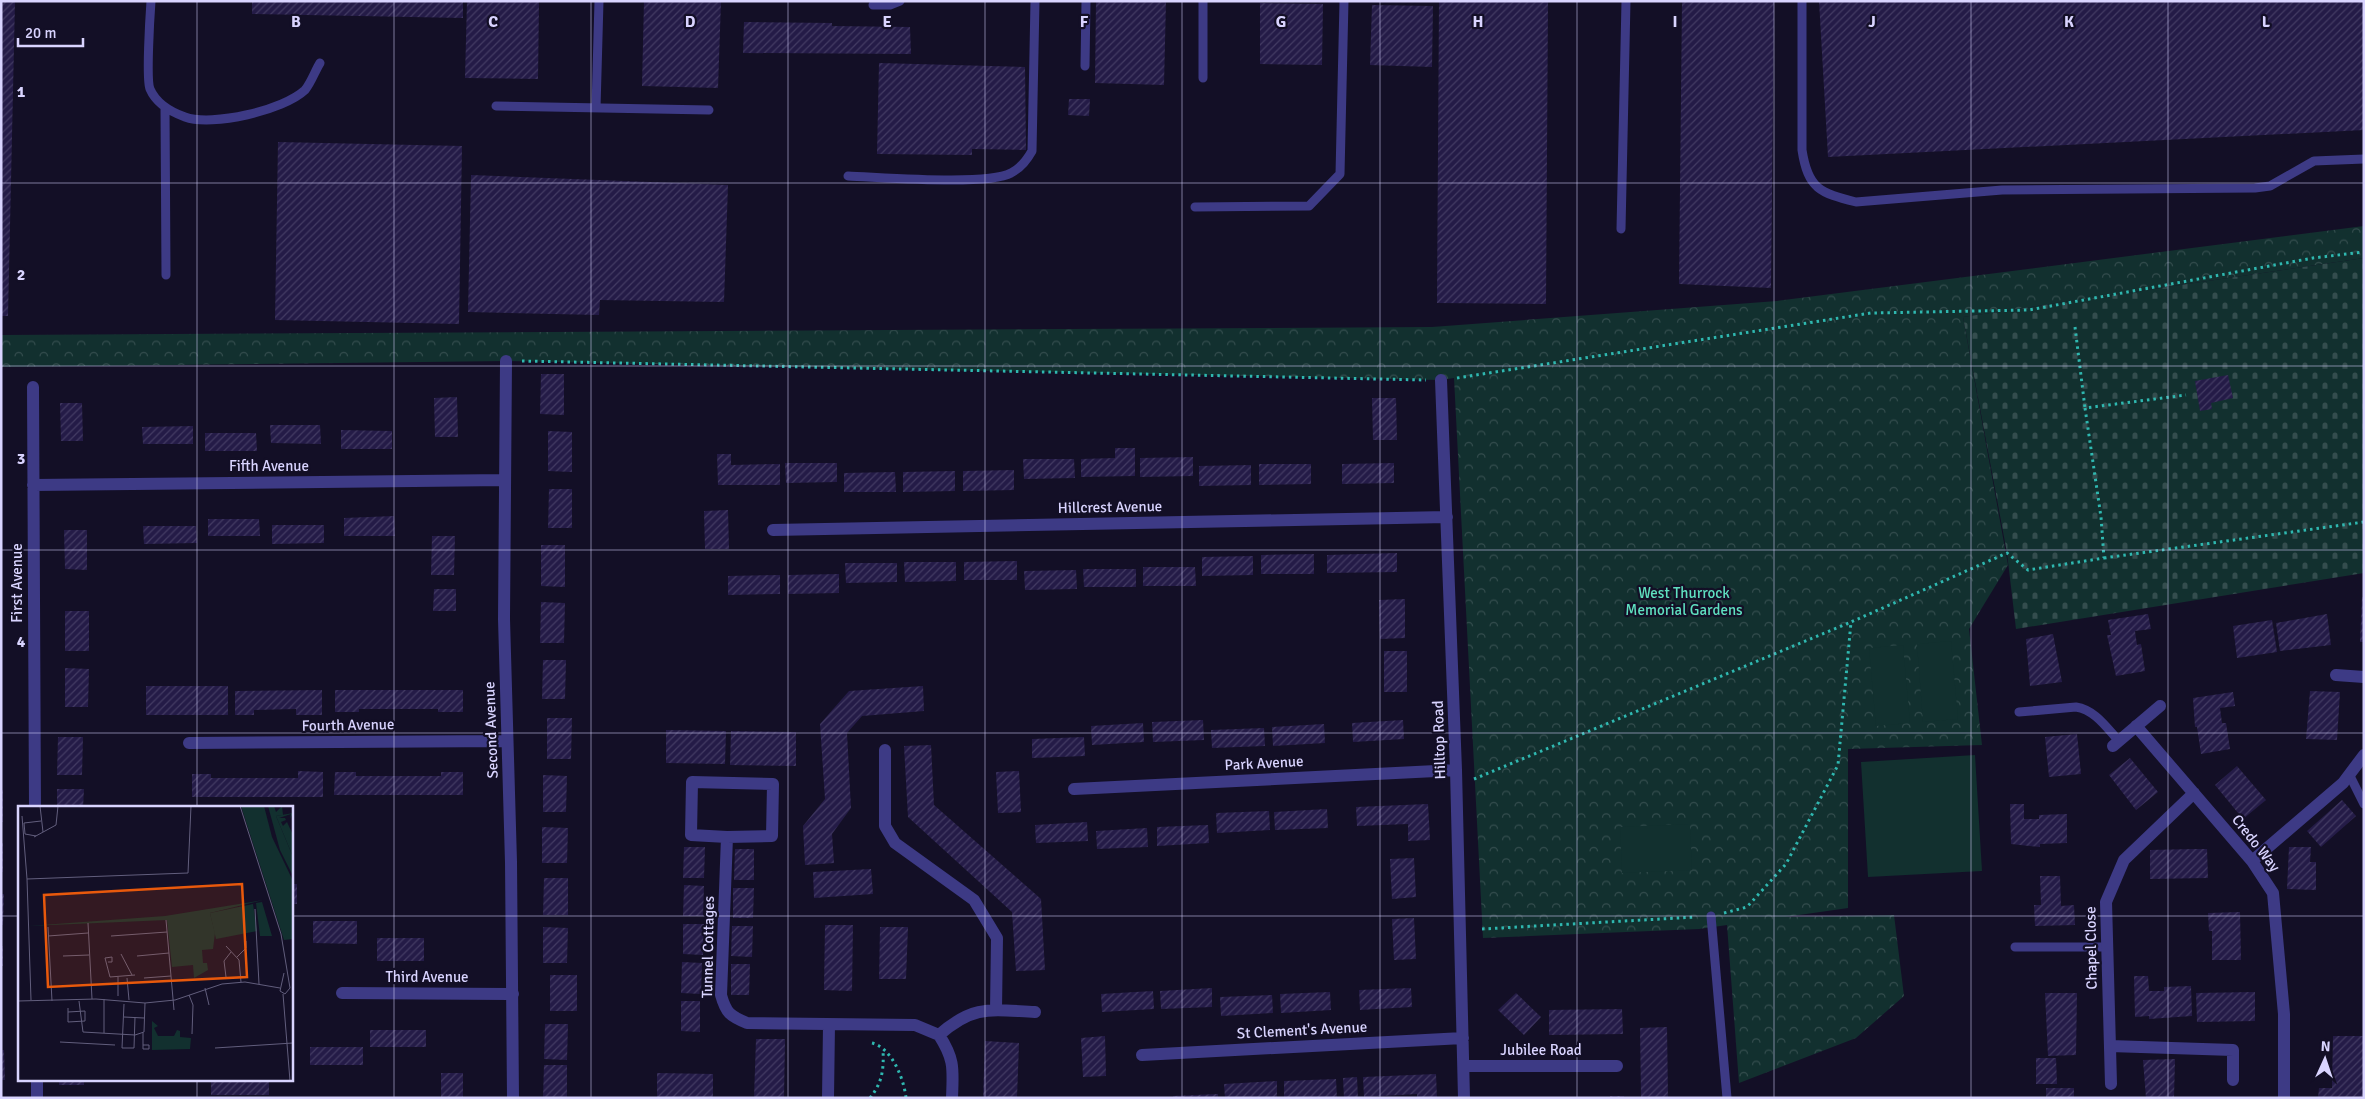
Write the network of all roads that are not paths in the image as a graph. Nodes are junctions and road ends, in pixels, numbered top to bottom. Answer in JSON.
{"nodes":[{"id":1,"x":151,"y":1,"type":"edge"},
{"id":2,"x":599,"y":1,"type":"edge"},
{"id":3,"x":900,"y":1,"type":"edge"},
{"id":4,"x":1035,"y":1,"type":"edge"},
{"id":5,"x":1086,"y":1,"type":"edge"},
{"id":6,"x":1203,"y":1,"type":"edge"},
{"id":7,"x":1344,"y":1,"type":"edge"},
{"id":8,"x":1626,"y":1,"type":"edge"},
{"id":9,"x":1802,"y":1,"type":"edge"},
{"id":10,"x":873,"y":5,"type":"dead end"},
{"id":11,"x":320,"y":63,"type":"dead end"},
{"id":12,"x":1085,"y":66,"type":"dead end"},
{"id":13,"x":1203,"y":78,"type":"dead end"},
{"id":14,"x":496,"y":106,"type":"dead end"},
{"id":15,"x":165,"y":107,"type":"junction"},
{"id":16,"x":596,"y":108,"type":"junction"},
{"id":17,"x":709,"y":110,"type":"dead end"},
{"id":18,"x":2364,"y":159,"type":"edge"},
{"id":19,"x":848,"y":176,"type":"dead end"},
{"id":20,"x":1195,"y":207,"type":"dead end"},
{"id":21,"x":1621,"y":229,"type":"dead end"},
{"id":22,"x":166,"y":275,"type":"dead end"},
{"id":23,"x":506,"y":361,"type":"road end"},
{"id":24,"x":1441,"y":380,"type":"road end"},
{"id":25,"x":33,"y":387,"type":"dead end"},
{"id":26,"x":505,"y":480,"type":"junction"},
{"id":27,"x":33,"y":485,"type":"junction"},
{"id":28,"x":1447,"y":518,"type":"junction"},
{"id":29,"x":773,"y":530,"type":"dead end"},
{"id":30,"x":2336,"y":675,"type":"dead end"},
{"id":31,"x":2364,"y":677,"type":"edge"},
{"id":32,"x":2160,"y":706,"type":"dead end"},
{"id":33,"x":2019,"y":712,"type":"dead end"},
{"id":34,"x":2136,"y":726,"type":"junction"},
{"id":35,"x":506,"y":740,"type":"junction"},
{"id":36,"x":189,"y":743,"type":"dead end"},
{"id":37,"x":2116,"y":743,"type":"joint"},
{"id":38,"x":885,"y":750,"type":"dead end"},
{"id":39,"x":2364,"y":755,"type":"edge"},
{"id":40,"x":1456,"y":770,"type":"junction"},
{"id":41,"x":2349,"y":774,"type":"junction"},
{"id":42,"x":1074,"y":789,"type":"dead end"},
{"id":43,"x":2194,"y":793,"type":"junction"},
{"id":44,"x":2364,"y":804,"type":"edge"},
{"id":45,"x":35,"y":806,"type":"edge"},
{"id":46,"x":727,"y":836,"type":"junction"},
{"id":47,"x":2252,"y":861,"type":"junction"},
{"id":48,"x":1711,"y":916,"type":"road end"},
{"id":49,"x":2015,"y":947,"type":"dead end"},
{"id":50,"x":2107,"y":947,"type":"junction"},
{"id":51,"x":342,"y":993,"type":"dead end"},
{"id":52,"x":513,"y":994,"type":"junction"},
{"id":53,"x":996,"y":1010,"type":"junction"},
{"id":54,"x":1036,"y":1012,"type":"dead end"},
{"id":55,"x":830,"y":1025,"type":"junction"},
{"id":56,"x":939,"y":1035,"type":"junction"},
{"id":57,"x":1463,"y":1038,"type":"junction"},
{"id":58,"x":2110,"y":1046,"type":"junction"},
{"id":59,"x":1142,"y":1055,"type":"dead end"},
{"id":60,"x":1464,"y":1066,"type":"junction"},
{"id":61,"x":1617,"y":1066,"type":"dead end"},
{"id":62,"x":2233,"y":1080,"type":"dead end"},
{"id":63,"x":37,"y":1082,"type":"edge"},
{"id":64,"x":2111,"y":1084,"type":"dead end"},
{"id":65,"x":37,"y":1098,"type":"edge"},
{"id":66,"x":513,"y":1098,"type":"edge"},
{"id":67,"x":828,"y":1098,"type":"edge"},
{"id":68,"x":952,"y":1098,"type":"edge"},
{"id":69,"x":1464,"y":1098,"type":"edge"},
{"id":70,"x":1727,"y":1098,"type":"edge"},
{"id":71,"x":2284,"y":1098,"type":"edge"}],
"edges":[{"from":1,"to":15,"type":"lane"},
{"from":2,"to":16,"type":"lane"},
{"from":3,"to":10,"type":"lane"},
{"from":4,"to":19,"type":"lane"},
{"from":5,"to":12,"type":"lane"},
{"from":6,"to":13,"type":"lane"},
{"from":7,"to":20,"type":"lane"},
{"from":8,"to":21,"type":"lane"},
{"from":9,"to":18,"type":"lane"},
{"from":11,"to":15,"type":"lane"},
{"from":14,"to":16,"type":"lane"},
{"from":15,"to":22,"type":"lane"},
{"from":16,"to":17,"type":"lane"},
{"from":23,"to":26,"type":"street","name":"Second Avenue"},
{"from":24,"to":28,"type":"street","name":"Hilltop Road"},
{"from":25,"to":27,"type":"street","name":"First Avenue"},
{"from":26,"to":27,"type":"street","name":"Fifth Avenue"},
{"from":26,"to":35,"type":"street","name":"Second Avenue"},
{"from":27,"to":45,"type":"street","name":"First Avenue"},
{"from":28,"to":29,"type":"street","name":"Hillcrest Avenue"},
{"from":28,"to":40,"type":"street","name":"Hilltop Road"},
{"from":30,"to":31,"type":"street"},
{"from":32,"to":34,"type":"street"},
{"from":33,"to":37,"type":"lane"},
{"from":34,"to":37,"type":"street"},
{"from":34,"to":43,"type":"street","name":"Credo Way"},
{"from":35,"to":36,"type":"street","name":"Fourth Avenue"},
{"from":35,"to":52,"type":"street","name":"Second Avenue"},
{"from":38,"to":53,"type":"street"},
{"from":39,"to":41,"type":"street"},
{"from":40,"to":42,"type":"street","name":"Park Avenue"},
{"from":40,"to":57,"type":"street","name":"Hilltop Road"},
{"from":41,"to":44,"type":"lane"},
{"from":41,"to":47,"type":"street"},
{"from":43,"to":47,"type":"street","name":"Credo Way"},
{"from":43,"to":50,"type":"street","name":"Chapel Close"},
{"from":46,"to":46,"type":"street"},
{"from":46,"to":55,"type":"street","name":"Tunnel Cottages"},
{"from":47,"to":71,"type":"street","name":"Credo Way"},
{"from":48,"to":70,"type":"lane"},
{"from":49,"to":50,"type":"lane"},
{"from":50,"to":58,"type":"street","name":"Chapel Close"},
{"from":51,"to":52,"type":"street","name":"Third Avenue"},
{"from":52,"to":66,"type":"street","name":"Second Avenue"},
{"from":53,"to":54,"type":"street"},
{"from":53,"to":56,"type":"street"},
{"from":55,"to":56,"type":"street","name":"Tunnel Cottages"},
{"from":55,"to":67,"type":"street"},
{"from":56,"to":68,"type":"street"},
{"from":57,"to":59,"type":"street","name":"St Clement's Avenue"},
{"from":57,"to":60,"type":"street","name":"Hilltop Road"},
{"from":58,"to":62,"type":"street"},
{"from":58,"to":64,"type":"street","name":"Chapel Close"},
{"from":60,"to":61,"type":"street","name":"Jubilee Road"},
{"from":60,"to":69,"type":"street","name":"Hilltop Road"},
{"from":63,"to":65,"type":"street"}]}
